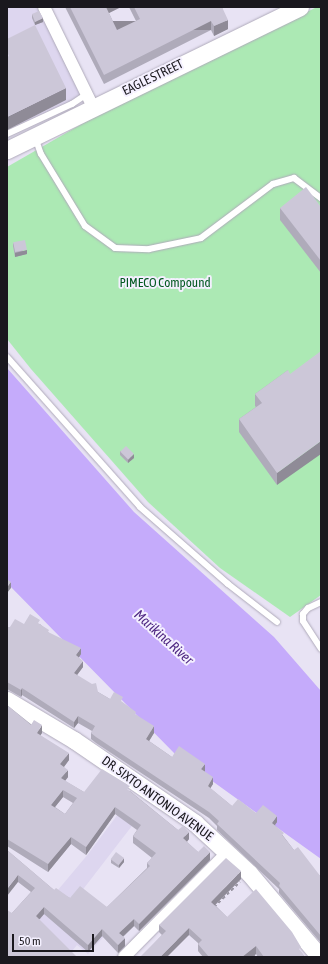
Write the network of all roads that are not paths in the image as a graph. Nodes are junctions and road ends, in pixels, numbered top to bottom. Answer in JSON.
{"nodes":[{"id":1,"x":44,"y":7,"type":"edge"},
{"id":2,"x":300,"y":7,"type":"edge"},
{"id":3,"x":90,"y":101,"type":"junction"},
{"id":4,"x":34,"y":135,"type":"junction"},
{"id":5,"x":11,"y":140,"type":"edge"},
{"id":6,"x":321,"y":198,"type":"edge"},
{"id":7,"x":7,"y":357,"type":"edge"},
{"id":8,"x":321,"y":602,"type":"edge"},
{"id":9,"x":277,"y":622,"type":"dead end"},
{"id":10,"x":321,"y":649,"type":"edge"},
{"id":11,"x":7,"y":700,"type":"edge"},
{"id":12,"x":228,"y":852,"type":"junction"},
{"id":13,"x":124,"y":957,"type":"edge"},
{"id":14,"x":320,"y":957,"type":"edge"}],
"edges":[{"from":1,"to":3,"type":"street"},
{"from":2,"to":3,"type":"main road","name":"EAGLE STREET"},
{"from":3,"to":4,"type":"main road","name":"EAGLE STREET"},
{"from":3,"to":5,"type":"lane"},
{"from":4,"to":5,"type":"main road","name":"EAGLE STREET"},
{"from":4,"to":6,"type":"lane"},
{"from":7,"to":9,"type":"lane"},
{"from":8,"to":10,"type":"lane"},
{"from":11,"to":12,"type":"main road","name":"DR. SIXTO ANTONIO AVENUE"},
{"from":12,"to":13,"type":"street"},
{"from":12,"to":14,"type":"main road","name":"DR. SIXTO ANTONIO AVENUE"}]}
